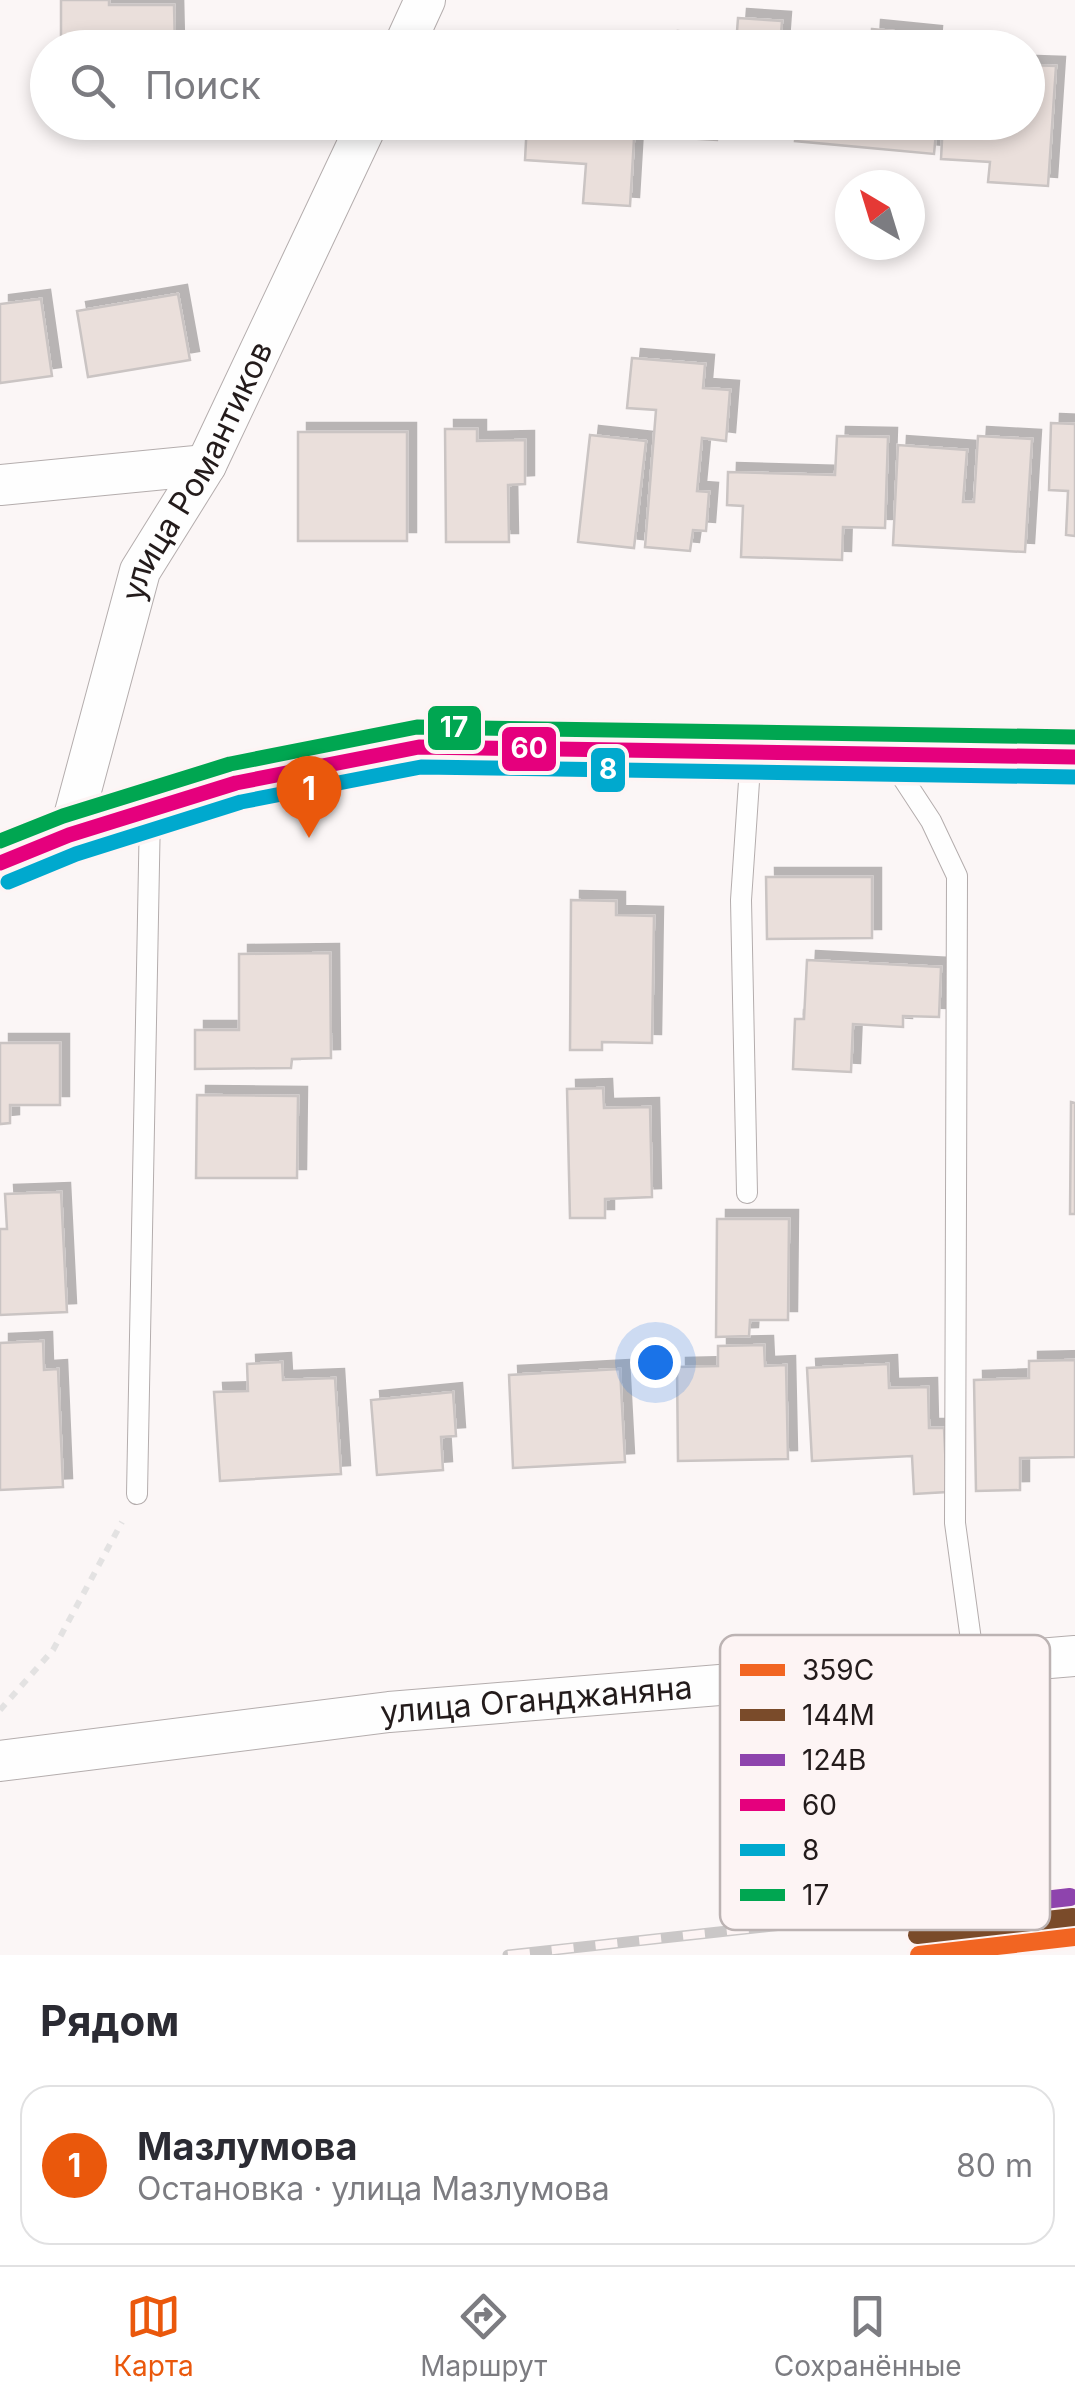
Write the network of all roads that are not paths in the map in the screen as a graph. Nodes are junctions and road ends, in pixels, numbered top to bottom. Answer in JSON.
{"nodes":[{"id":1,"x":425,"y":0,"type":"edge"},
{"id":2,"x":411,"y":30,"type":"edge"},
{"id":3,"x":359,"y":140,"type":"edge"},
{"id":4,"x":206,"y":465,"type":"junction"},
{"id":5,"x":0,"y":486,"type":"edge"},
{"id":6,"x":751,"y":752,"type":"junction"},
{"id":7,"x":887,"y":754,"type":"junction"},
{"id":8,"x":1075,"y":757,"type":"edge"},
{"id":9,"x":150,"y":810,"type":"junction"},
{"id":10,"x":69,"y":835,"type":"junction"},
{"id":11,"x":0,"y":863,"type":"edge"},
{"id":12,"x":747,"y":1193,"type":"dead end"},
{"id":13,"x":137,"y":1494,"type":"road end"},
{"id":14,"x":970,"y":1635,"type":"edge"},
{"id":15,"x":1075,"y":1656,"type":"edge"},
{"id":16,"x":1050,"y":1657,"type":"edge"},
{"id":17,"x":720,"y":1684,"type":"edge"},
{"id":18,"x":0,"y":1761,"type":"edge"}],
"edges":[{"from":1,"to":2,"type":"street"},
{"from":3,"to":4,"type":"street","name":"улица Романтиков"},
{"from":4,"to":5,"type":"street"},
{"from":4,"to":10,"type":"street","name":"улица Романтиков"},
{"from":6,"to":7,"type":"street"},
{"from":6,"to":9,"type":"street"},
{"from":6,"to":12,"type":"lane"},
{"from":7,"to":8,"type":"street"},
{"from":7,"to":14,"type":"lane"},
{"from":9,"to":10,"type":"street"},
{"from":9,"to":13,"type":"lane"},
{"from":10,"to":11,"type":"street"},
{"from":15,"to":16,"type":"street","name":"улица Оганджаняна"},
{"from":17,"to":18,"type":"street","name":"улица Оганджаняна"}]}
